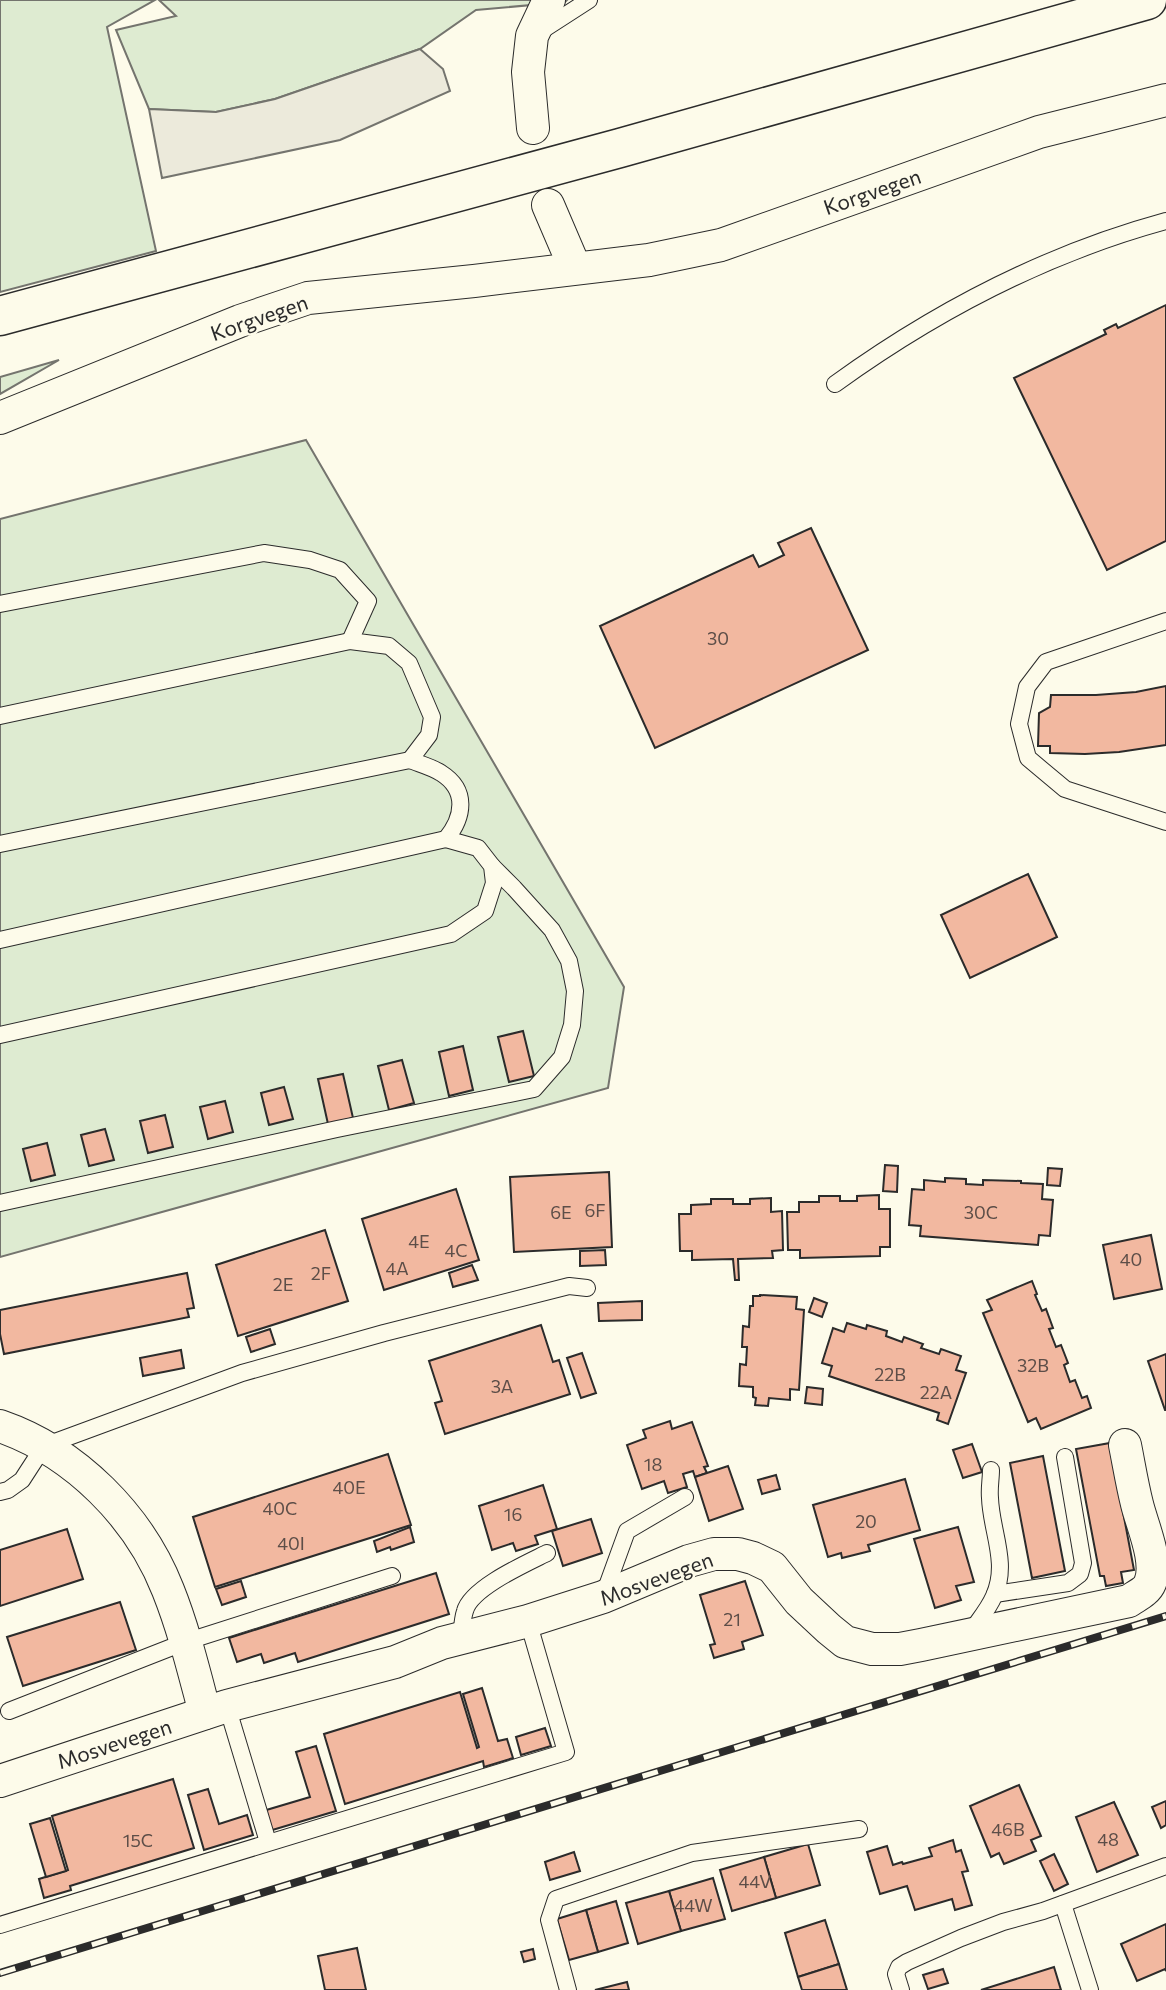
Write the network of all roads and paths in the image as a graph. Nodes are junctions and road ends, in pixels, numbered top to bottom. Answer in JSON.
{"nodes":[{"id":1,"x":549,"y":0,"type":"edge"},
{"id":2,"x":589,"y":0,"type":"edge"},
{"id":3,"x":1147,"y":0,"type":"edge"},
{"id":4,"x":1166,"y":17,"type":"edge"},
{"id":5,"x":1064,"y":23,"type":"junction"},
{"id":6,"x":533,"y":36,"type":"junction"},
{"id":7,"x":1166,"y":100,"type":"edge"},
{"id":8,"x":533,"y":128,"type":"dead end"},
{"id":9,"x":548,"y":205,"type":"dead end"},
{"id":10,"x":1166,"y":221,"type":"edge"},
{"id":11,"x":575,"y":268,"type":"junction"},
{"id":12,"x":0,"y":316,"type":"edge"},
{"id":13,"x":835,"y":384,"type":"dead end"},
{"id":14,"x":0,"y":418,"type":"edge"},
{"id":15,"x":0,"y":604,"type":"edge"},
{"id":16,"x":1166,"y":621,"type":"edge"},
{"id":17,"x":350,"y":641,"type":"junction"},
{"id":18,"x":0,"y":716,"type":"edge"},
{"id":19,"x":410,"y":760,"type":"junction"},
{"id":20,"x":1166,"y":822,"type":"edge"},
{"id":21,"x":446,"y":839,"type":"junction"},
{"id":22,"x":0,"y":845,"type":"edge"},
{"id":23,"x":492,"y":866,"type":"junction"},
{"id":24,"x":0,"y":940,"type":"edge"},
{"id":25,"x":0,"y":1035,"type":"edge"},
{"id":26,"x":0,"y":1203,"type":"edge"},
{"id":27,"x":587,"y":1288,"type":"dead end"},
{"id":28,"x":0,"y":1426,"type":"edge"},
{"id":29,"x":1125,"y":1445,"type":"dead end"},
{"id":30,"x":44,"y":1446,"type":"junction"},
{"id":31,"x":1065,"y":1457,"type":"dead end"},
{"id":32,"x":991,"y":1470,"type":"dead end"},
{"id":33,"x":0,"y":1492,"type":"edge"},
{"id":34,"x":685,"y":1497,"type":"dead end"},
{"id":35,"x":547,"y":1553,"type":"dead end"},
{"id":36,"x":392,"y":1576,"type":"dead end"},
{"id":37,"x":995,"y":1594,"type":"junction"},
{"id":38,"x":603,"y":1597,"type":"junction"},
{"id":39,"x":528,"y":1621,"type":"junction"},
{"id":40,"x":968,"y":1635,"type":"junction"},
{"id":41,"x":461,"y":1639,"type":"junction"},
{"id":42,"x":185,"y":1642,"type":"junction"},
{"id":43,"x":216,"y":1710,"type":"junction"},
{"id":44,"x":9,"y":1711,"type":"dead end"},
{"id":45,"x":0,"y":1781,"type":"edge"},
{"id":46,"x":859,"y":1829,"type":"dead end"},
{"id":47,"x":268,"y":1842,"type":"junction"},
{"id":48,"x":1166,"y":1866,"type":"edge"},
{"id":49,"x":1063,"y":1904,"type":"junction"},
{"id":50,"x":0,"y":1925,"type":"edge"},
{"id":51,"x":568,"y":1990,"type":"edge"},
{"id":52,"x":901,"y":1990,"type":"edge"},
{"id":53,"x":1090,"y":1990,"type":"edge"}],
"edges":[{"from":1,"to":6,"type":"street"},
{"from":2,"to":6,"type":"lane"},
{"from":3,"to":5,"type":"highway"},
{"from":4,"to":5,"type":"highway"},
{"from":5,"to":12,"type":"highway"},
{"from":6,"to":8,"type":"street"},
{"from":7,"to":11,"type":"street","name":"Korgvegen"},
{"from":9,"to":11,"type":"street"},
{"from":10,"to":13,"type":"lane"},
{"from":11,"to":14,"type":"street","name":"Korgvegen"},
{"from":15,"to":17,"type":"lane"},
{"from":16,"to":20,"type":"lane"},
{"from":17,"to":18,"type":"lane"},
{"from":17,"to":19,"type":"lane"},
{"from":19,"to":21,"type":"lane"},
{"from":19,"to":22,"type":"lane"},
{"from":21,"to":23,"type":"lane"},
{"from":21,"to":24,"type":"lane"},
{"from":23,"to":25,"type":"lane"},
{"from":23,"to":26,"type":"lane"},
{"from":27,"to":30,"type":"lane"},
{"from":28,"to":30,"type":"street"},
{"from":29,"to":40,"type":"street","name":"Mosvevegen"},
{"from":30,"to":33,"type":"lane"},
{"from":30,"to":42,"type":"street"},
{"from":31,"to":37,"type":"lane"},
{"from":32,"to":37,"type":"lane"},
{"from":34,"to":38,"type":"lane"},
{"from":35,"to":41,"type":"lane"},
{"from":36,"to":42,"type":"lane"},
{"from":37,"to":40,"type":"lane"},
{"from":38,"to":39,"type":"street","name":"Mosvevegen"},
{"from":38,"to":40,"type":"street","name":"Mosvevegen"},
{"from":39,"to":41,"type":"street","name":"Mosvevegen"},
{"from":39,"to":47,"type":"lane"},
{"from":41,"to":43,"type":"street","name":"Mosvevegen"},
{"from":42,"to":43,"type":"street"},
{"from":42,"to":44,"type":"lane"},
{"from":43,"to":45,"type":"street","name":"Mosvevegen"},
{"from":43,"to":47,"type":"lane"},
{"from":46,"to":51,"type":"lane"},
{"from":47,"to":50,"type":"lane"},
{"from":48,"to":49,"type":"lane"},
{"from":49,"to":52,"type":"lane"},
{"from":49,"to":53,"type":"lane"}]}
